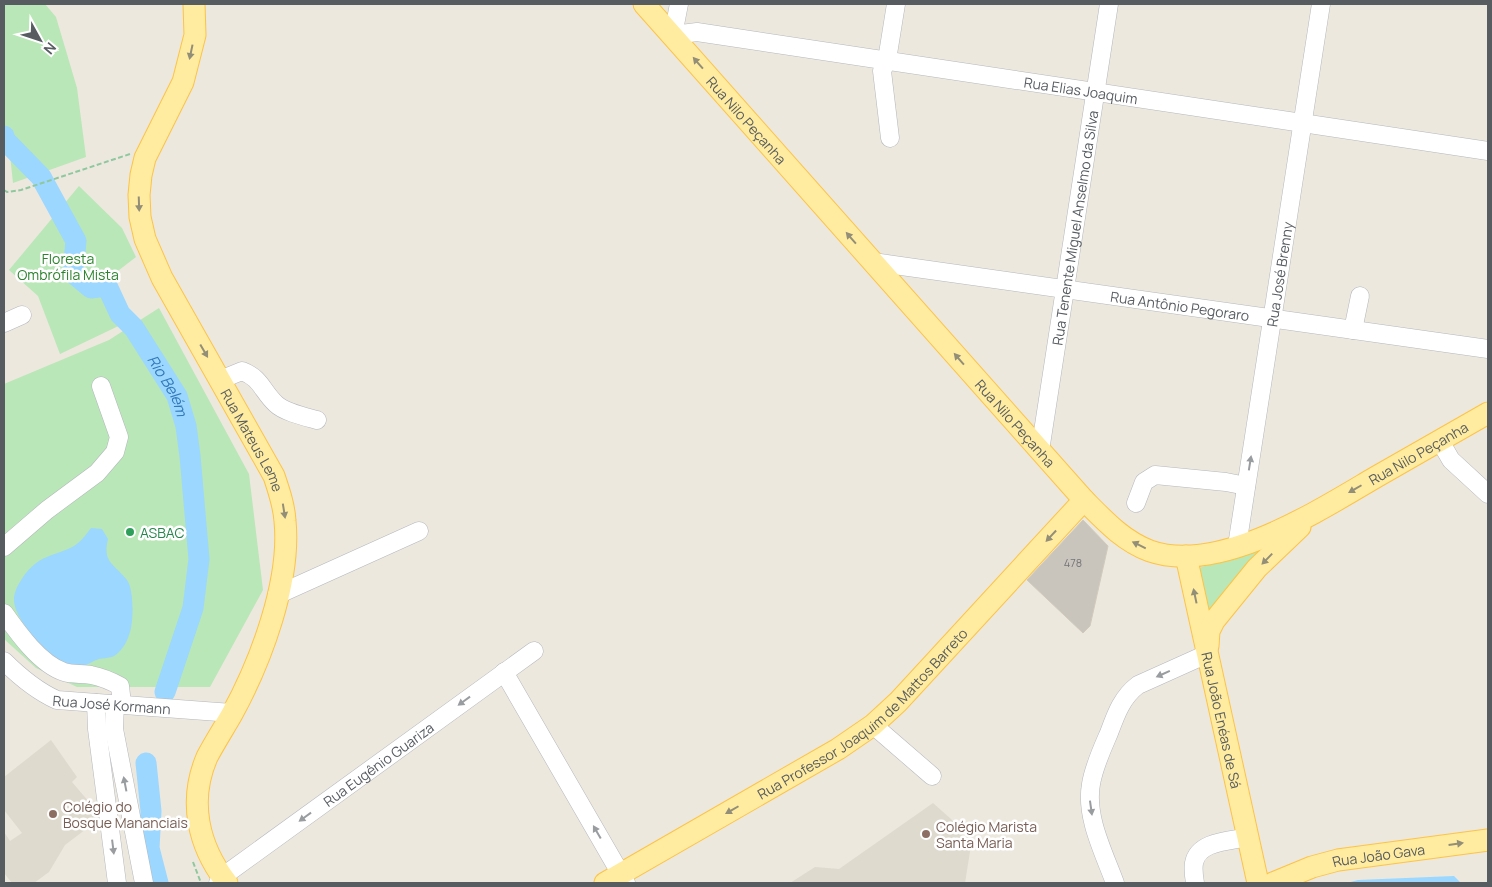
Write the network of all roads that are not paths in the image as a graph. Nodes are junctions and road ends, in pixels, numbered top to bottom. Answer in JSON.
{"nodes":[{"id":1,"x":194,"y":4,"type":"edge"},
{"id":2,"x":644,"y":4,"type":"edge"},
{"id":3,"x":680,"y":4,"type":"edge"},
{"id":4,"x":896,"y":4,"type":"edge"},
{"id":5,"x":1110,"y":4,"type":"edge"},
{"id":6,"x":1321,"y":4,"type":"edge"},
{"id":7,"x":673,"y":35,"type":"junction"},
{"id":8,"x":887,"y":60,"type":"junction"},
{"id":9,"x":1096,"y":92,"type":"junction"},
{"id":10,"x":1303,"y":123,"type":"junction"},
{"id":11,"x":890,"y":138,"type":"dead end"},
{"id":12,"x":1488,"y":151,"type":"edge"},
{"id":13,"x":873,"y":262,"type":"junction"},
{"id":14,"x":1065,"y":290,"type":"junction"},
{"id":15,"x":1360,"y":296,"type":"dead end"},
{"id":16,"x":22,"y":315,"type":"dead end"},
{"id":17,"x":1272,"y":319,"type":"junction"},
{"id":18,"x":4,"y":323,"type":"edge"},
{"id":19,"x":1353,"y":330,"type":"junction"},
{"id":20,"x":1488,"y":349,"type":"edge"},
{"id":21,"x":220,"y":380,"type":"junction"},
{"id":22,"x":101,"y":386,"type":"dead end"},
{"id":23,"x":1488,"y":413,"type":"edge"},
{"id":24,"x":317,"y":420,"type":"dead end"},
{"id":25,"x":1440,"y":441,"type":"junction"},
{"id":26,"x":1040,"y":451,"type":"junction"},
{"id":27,"x":1246,"y":486,"type":"junction"},
{"id":28,"x":1488,"y":494,"type":"edge"},
{"id":29,"x":1084,"y":500,"type":"junction"},
{"id":30,"x":1136,"y":503,"type":"dead end"},
{"id":31,"x":1314,"y":513,"type":"junction"},
{"id":32,"x":419,"y":531,"type":"dead end"},
{"id":33,"x":1237,"y":546,"type":"junction"},
{"id":34,"x":4,"y":547,"type":"edge"},
{"id":35,"x":1186,"y":556,"type":"junction"},
{"id":36,"x":277,"y":596,"type":"junction"},
{"id":37,"x":4,"y":613,"type":"edge"},
{"id":38,"x":534,"y":651,"type":"dead end"},
{"id":39,"x":1207,"y":654,"type":"junction"},
{"id":40,"x":4,"y":661,"type":"edge"},
{"id":41,"x":504,"y":672,"type":"junction"},
{"id":42,"x":96,"y":703,"type":"junction"},
{"id":43,"x":119,"y":704,"type":"junction"},
{"id":44,"x":232,"y":713,"type":"junction"},
{"id":45,"x":873,"y":726,"type":"junction"},
{"id":46,"x":932,"y":776,"type":"dead end"},
{"id":47,"x":1248,"y":838,"type":"junction"},
{"id":48,"x":1488,"y":840,"type":"edge"},
{"id":49,"x":618,"y":880,"type":"edge"},
{"id":50,"x":223,"y":881,"type":"edge"},
{"id":51,"x":117,"y":883,"type":"edge"},
{"id":52,"x":144,"y":883,"type":"edge"},
{"id":53,"x":1115,"y":883,"type":"edge"},
{"id":54,"x":1195,"y":883,"type":"edge"},
{"id":55,"x":1258,"y":883,"type":"edge"},
{"id":56,"x":1273,"y":883,"type":"edge"}],
"edges":[{"from":1,"to":21,"type":"main road","name":"Rua Mateus Leme","one_way":true},
{"from":2,"to":7,"type":"main road","name":"Rua Nilo Peçanha"},
{"from":3,"to":7,"type":"street"},
{"from":4,"to":8,"type":"street"},
{"from":5,"to":9,"type":"street","name":"Rua Tenente Miguel Anselmo da Silva"},
{"from":6,"to":10,"type":"street","name":"Rua José Brenny"},
{"from":7,"to":8,"type":"street","name":"Rua Elias Joaquim"},
{"from":13,"to":7,"type":"main road","name":"Rua Nilo Peçanha","one_way":true},
{"from":8,"to":9,"type":"street","name":"Rua Elias Joaquim"},
{"from":8,"to":11,"type":"street"},
{"from":9,"to":10,"type":"street","name":"Rua Elias Joaquim"},
{"from":9,"to":14,"type":"street","name":"Rua Tenente Miguel Anselmo da Silva"},
{"from":10,"to":12,"type":"street","name":"Rua Elias Joaquim"},
{"from":10,"to":17,"type":"street","name":"Rua José Brenny"},
{"from":13,"to":14,"type":"street","name":"Rua Antônio Pegoraro"},
{"from":26,"to":13,"type":"main road","name":"Rua Nilo Peçanha","one_way":true},
{"from":14,"to":17,"type":"street","name":"Rua Antônio Pegoraro"},
{"from":14,"to":26,"type":"street","name":"Rua Tenente Miguel Anselmo da Silva"},
{"from":15,"to":19,"type":"street"},
{"from":16,"to":18,"type":"street"},
{"from":17,"to":19,"type":"street","name":"Rua Antônio Pegoraro"},
{"from":27,"to":17,"type":"street","name":"Rua José Brenny","one_way":true},
{"from":19,"to":20,"type":"street","name":"Rua Antônio Pegoraro"},
{"from":21,"to":24,"type":"street"},
{"from":21,"to":36,"type":"main road","name":"Rua Mateus Leme","one_way":true},
{"from":22,"to":34,"type":"street"},
{"from":23,"to":25,"type":"main road","name":"Rua Nilo Peçanha"},
{"from":25,"to":28,"type":"street"},
{"from":25,"to":31,"type":"main road","name":"Rua Nilo Peçanha","one_way":true},
{"from":26,"to":29,"type":"main road","name":"Rua Nilo Peçanha"},
{"from":27,"to":30,"type":"street"},
{"from":27,"to":33,"type":"street","name":"Rua José Brenny"},
{"from":35,"to":29,"type":"main road","name":"Rua Nilo Peçanha","one_way":true},
{"from":29,"to":45,"type":"main road","name":"Rua Professor Joaquim de Mattos Barreto","one_way":true},
{"from":31,"to":33,"type":"main road","name":"Rua Nilo Peçanha"},
{"from":31,"to":39,"type":"main road","one_way":true},
{"from":32,"to":36,"type":"street"},
{"from":33,"to":35,"type":"main road","name":"Rua Nilo Peçanha"},
{"from":39,"to":35,"type":"main road","name":"Rua João Enéas de Sá","one_way":true},
{"from":36,"to":44,"type":"main road","name":"Rua Mateus Leme"},
{"from":37,"to":43,"type":"street"},
{"from":38,"to":41,"type":"street","name":"Rua Eugênio Guariza"},
{"from":39,"to":47,"type":"main road","name":"Rua João Enéas de Sá"},
{"from":39,"to":53,"type":"street","one_way":true},
{"from":40,"to":42,"type":"street","name":"Rua José Kormann"},
{"from":49,"to":41,"type":"street","one_way":true},
{"from":41,"to":50,"type":"street","name":"Rua Eugênio Guariza","one_way":true},
{"from":42,"to":43,"type":"street","name":"Rua José Kormann"},
{"from":42,"to":51,"type":"street","one_way":true},
{"from":43,"to":44,"type":"street","name":"Rua José Kormann"},
{"from":52,"to":43,"type":"street","one_way":true},
{"from":44,"to":50,"type":"main road","name":"Rua Mateus Leme"},
{"from":45,"to":46,"type":"street"},
{"from":45,"to":49,"type":"main road","name":"Rua Professor Joaquim de Mattos Barreto","one_way":true},
{"from":47,"to":54,"type":"street"},
{"from":47,"to":55,"type":"main road","name":"Rua João Enéas de Sá"},
{"from":56,"to":48,"type":"main road","name":"Rua João Gava","one_way":true}]}
